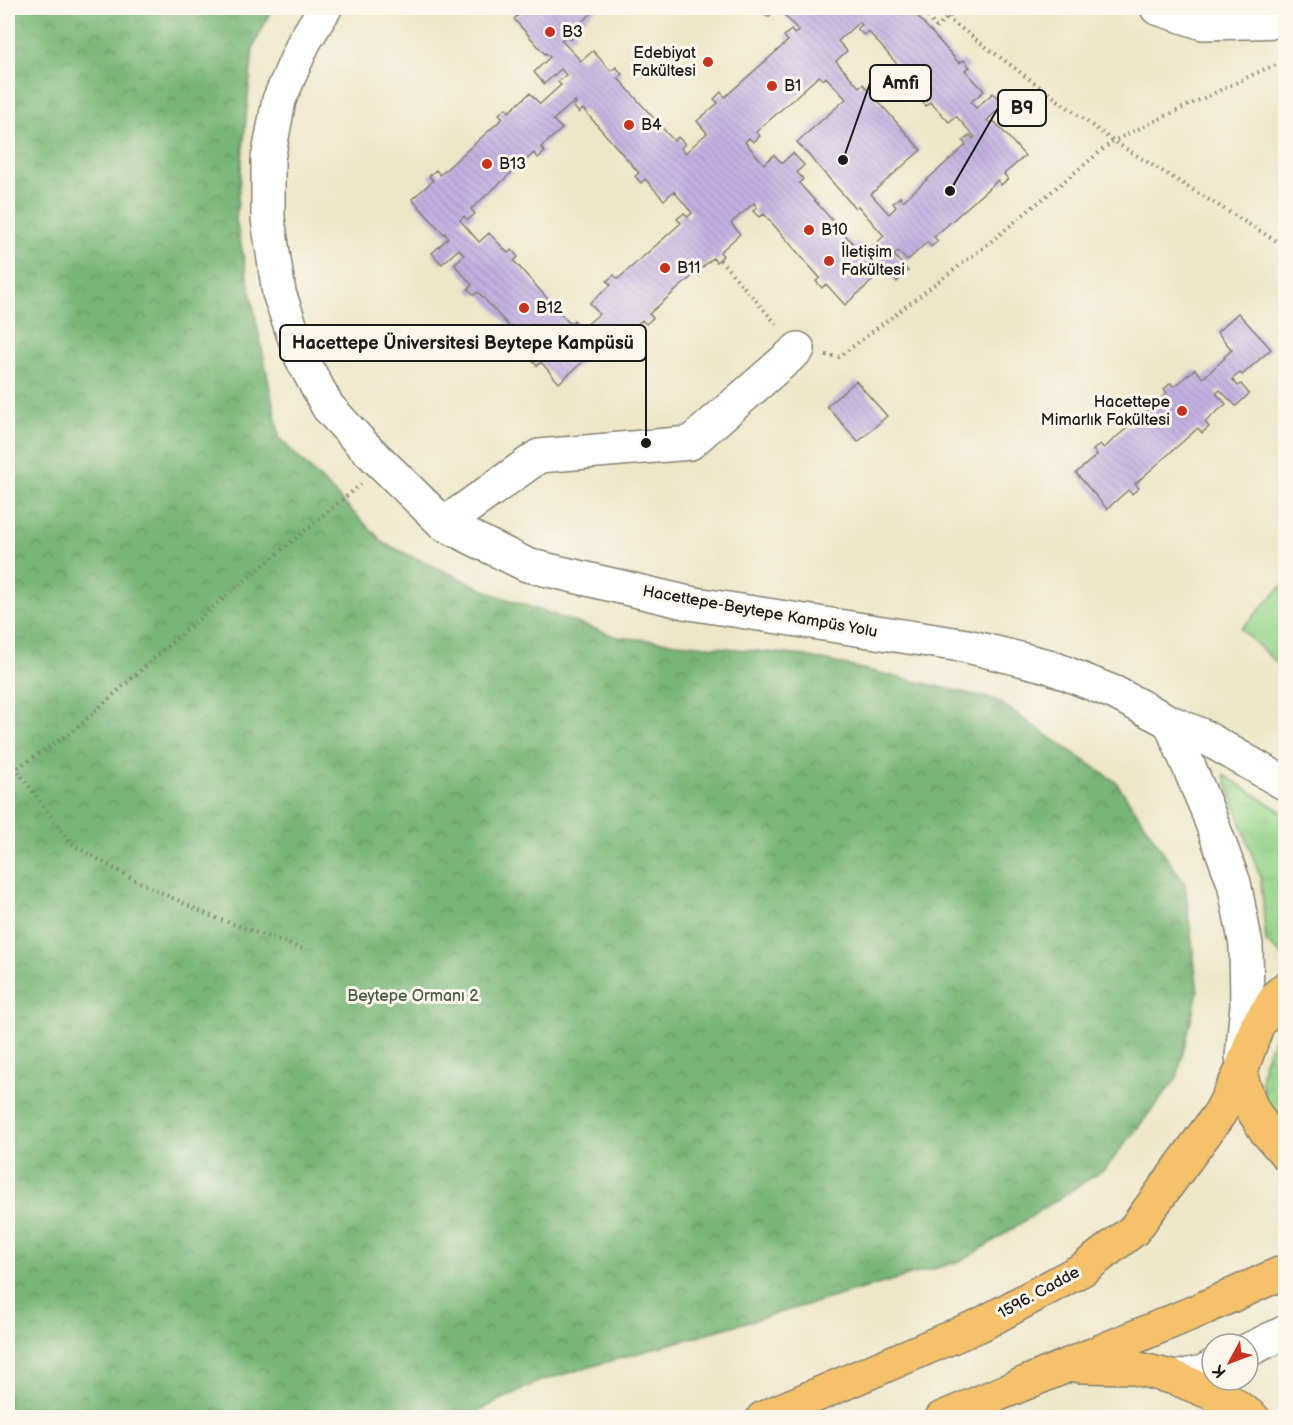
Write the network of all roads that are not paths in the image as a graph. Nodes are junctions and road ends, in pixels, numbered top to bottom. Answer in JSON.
{"nodes":[{"id":1,"x":325,"y":8,"type":"edge"},
{"id":2,"x":1157,"y":8,"type":"edge"},
{"id":3,"x":1286,"y":21,"type":"edge"},
{"id":4,"x":798,"y":349,"type":"road end"},
{"id":5,"x":444,"y":524,"type":"junction"},
{"id":6,"x":1170,"y":722,"type":"junction"},
{"id":7,"x":1286,"y":784,"type":"edge"},
{"id":8,"x":1286,"y":988,"type":"edge"},
{"id":9,"x":1240,"y":1074,"type":"junction"},
{"id":10,"x":1286,"y":1154,"type":"edge"},
{"id":11,"x":1286,"y":1271,"type":"edge"},
{"id":12,"x":1286,"y":1332,"type":"edge"},
{"id":13,"x":1260,"y":1344,"type":"edge"},
{"id":14,"x":1065,"y":1366,"type":"junction"},
{"id":15,"x":1200,"y":1373,"type":"edge"},
{"id":16,"x":1175,"y":1378,"type":"junction"},
{"id":17,"x":763,"y":1418,"type":"edge"},
{"id":18,"x":942,"y":1418,"type":"edge"},
{"id":19,"x":1253,"y":1418,"type":"edge"}],
"edges":[{"from":1,"to":5,"type":"street","name":"Hacettepe-Beytepe Kampüs Yolu"},
{"from":2,"to":3,"type":"street"},
{"from":4,"to":5,"type":"street"},
{"from":5,"to":6,"type":"street","name":"Hacettepe-Beytepe Kampüs Yolu"},
{"from":6,"to":7,"type":"street","name":"Hacettepe-Beytepe Kampüs Yolu"},
{"from":6,"to":9,"type":"street"},
{"from":8,"to":9,"type":"main road","name":"1596. Cadde"},
{"from":9,"to":10,"type":"main road"},
{"from":9,"to":17,"type":"main road","name":"1596. Cadde"},
{"from":11,"to":14,"type":"main road"},
{"from":12,"to":13,"type":"street"},
{"from":14,"to":16,"type":"main road"},
{"from":14,"to":18,"type":"main road"},
{"from":15,"to":16,"type":"street"},
{"from":16,"to":19,"type":"main road"}]}
